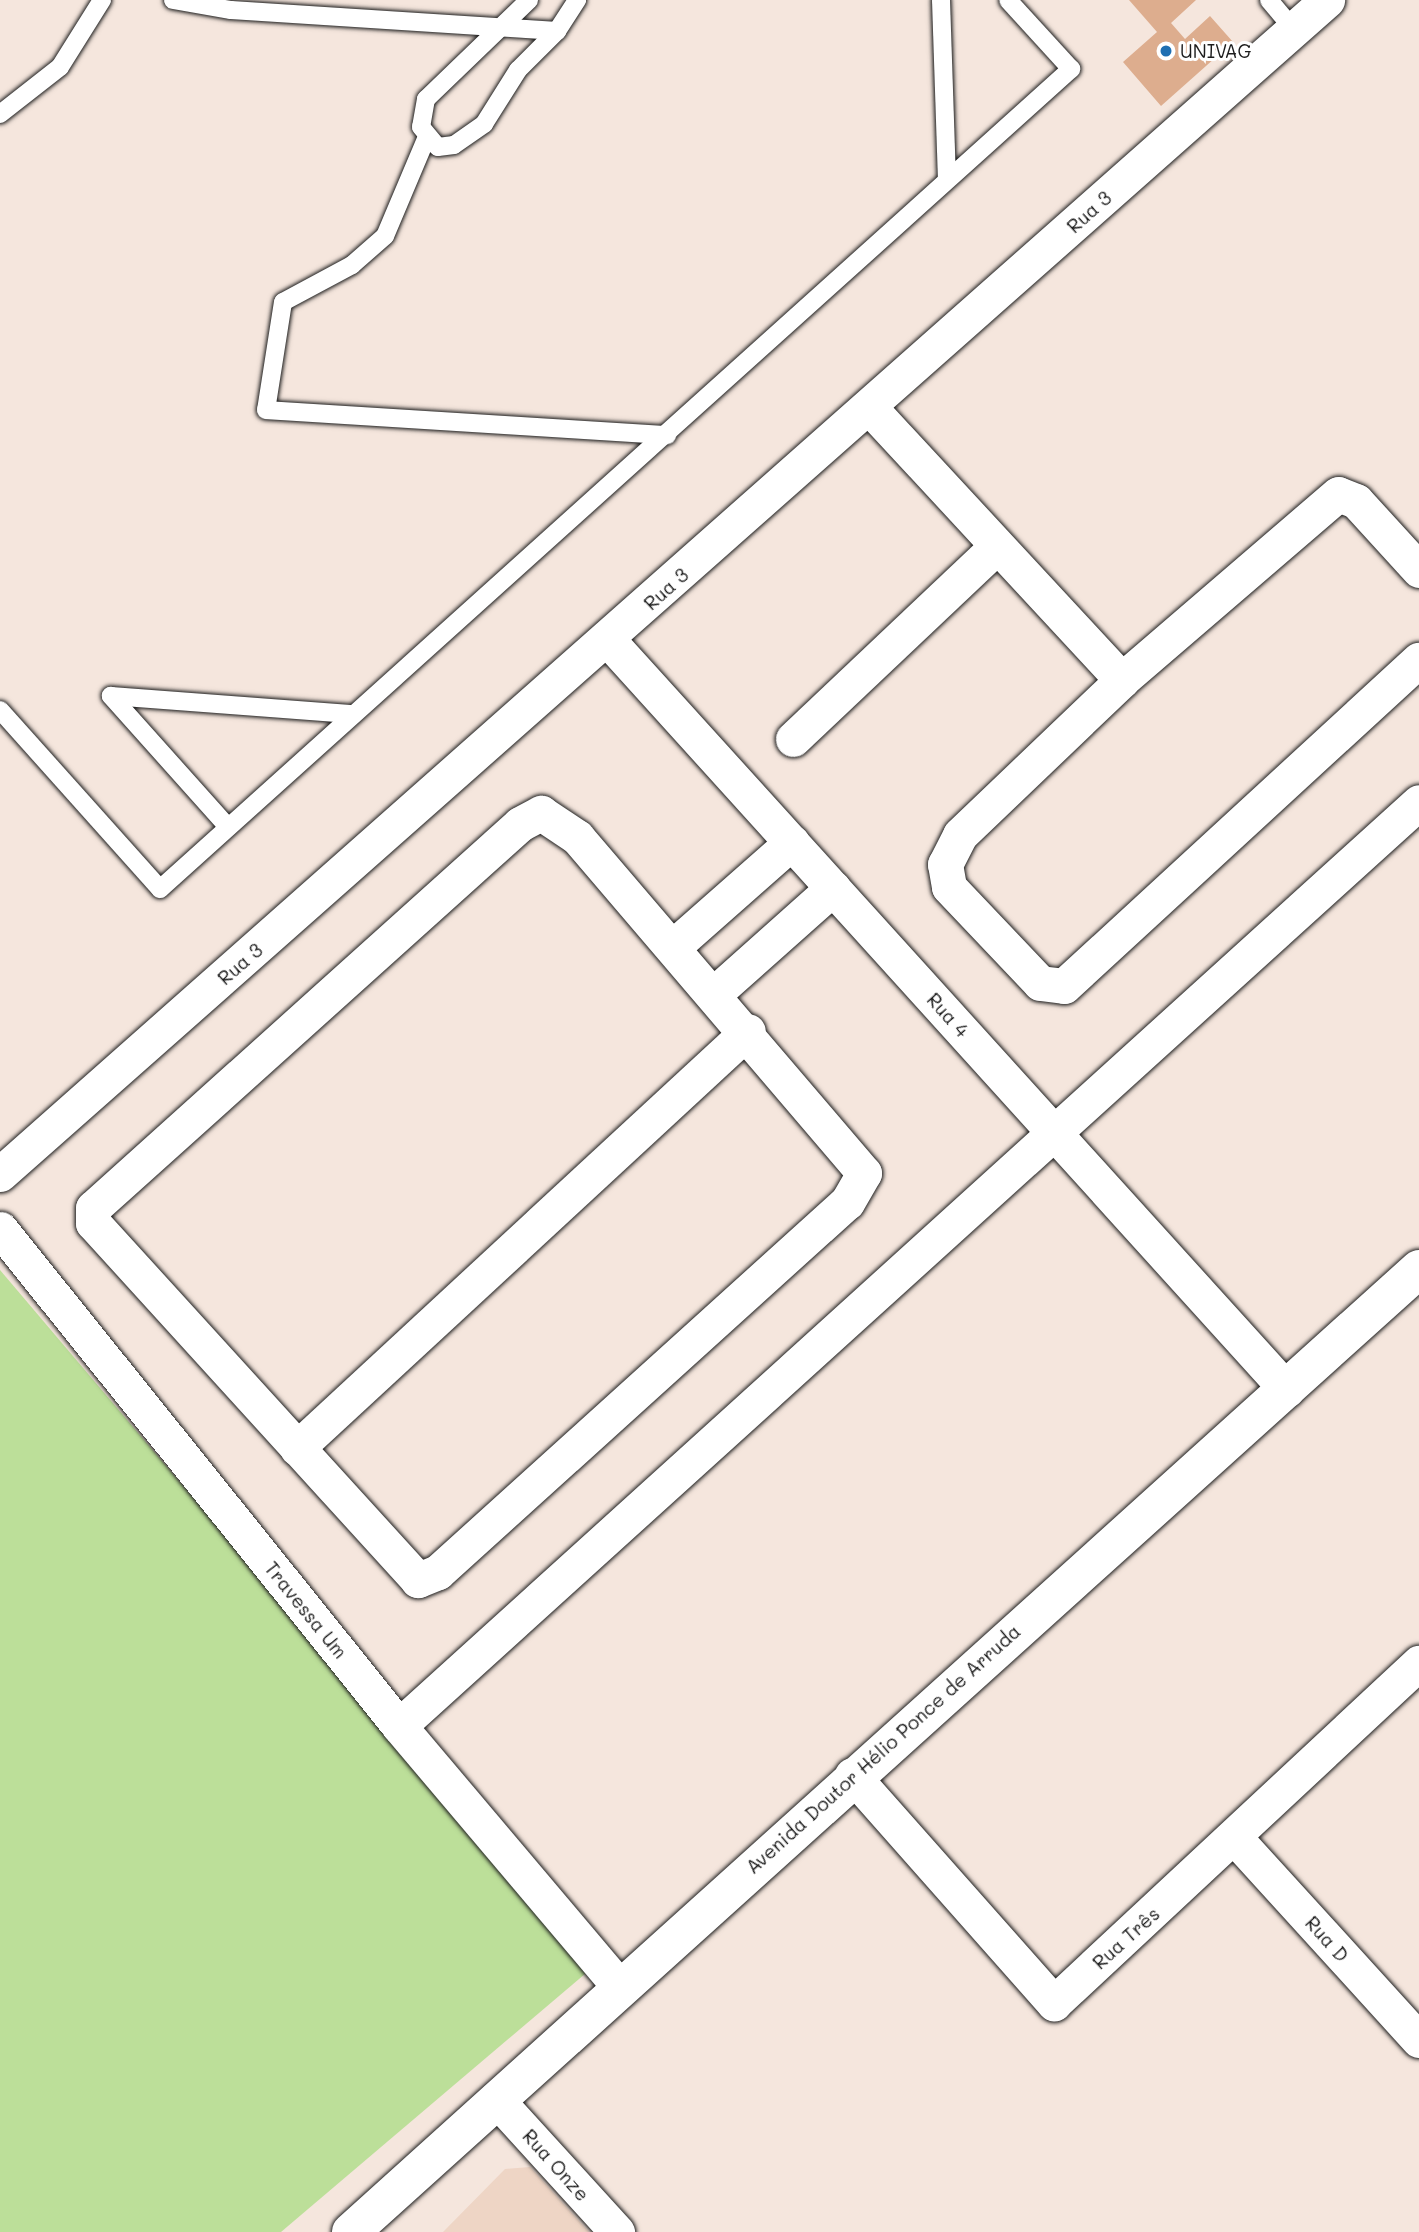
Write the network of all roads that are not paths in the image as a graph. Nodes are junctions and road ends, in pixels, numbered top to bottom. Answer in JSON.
{"nodes":[{"id":1,"x":102,"y":0,"type":"edge"},
{"id":2,"x":173,"y":0,"type":"edge"},
{"id":3,"x":529,"y":0,"type":"edge"},
{"id":4,"x":577,"y":0,"type":"edge"},
{"id":5,"x":941,"y":0,"type":"edge"},
{"id":6,"x":1008,"y":0,"type":"edge"},
{"id":7,"x":1269,"y":0,"type":"edge"},
{"id":8,"x":1327,"y":0,"type":"edge"},
{"id":9,"x":230,"y":5,"type":"edge"},
{"id":10,"x":508,"y":23,"type":"junction"},
{"id":11,"x":1293,"y":29,"type":"junction"},
{"id":12,"x":557,"y":31,"type":"junction"},
{"id":13,"x":0,"y":114,"type":"edge"},
{"id":14,"x":426,"y":139,"type":"junction"},
{"id":15,"x":947,"y":179,"type":"junction"},
{"id":16,"x":870,"y":408,"type":"junction"},
{"id":17,"x":667,"y":435,"type":"junction"},
{"id":18,"x":996,"y":547,"type":"junction"},
{"id":19,"x":1419,"y":570,"type":"edge"},
{"id":20,"x":608,"y":641,"type":"junction"},
{"id":21,"x":1419,"y":660,"type":"edge"},
{"id":22,"x":1122,"y":680,"type":"junction"},
{"id":23,"x":0,"y":709,"type":"edge"},
{"id":24,"x":353,"y":714,"type":"junction"},
{"id":25,"x":793,"y":739,"type":"dead end"},
{"id":26,"x":1419,"y":802,"type":"edge"},
{"id":27,"x":228,"y":827,"type":"junction"},
{"id":28,"x":792,"y":842,"type":"junction"},
{"id":29,"x":833,"y":888,"type":"junction"},
{"id":30,"x":674,"y":946,"type":"junction"},
{"id":31,"x":715,"y":993,"type":"junction"},
{"id":32,"x":748,"y":1031,"type":"junction"},
{"id":33,"x":1056,"y":1134,"type":"junction"},
{"id":34,"x":0,"y":1174,"type":"edge"},
{"id":35,"x":0,"y":1229,"type":"edge"},
{"id":36,"x":1419,"y":1269,"type":"edge"},
{"id":37,"x":1287,"y":1390,"type":"junction"},
{"id":38,"x":297,"y":1448,"type":"junction"},
{"id":39,"x":1419,"y":1663,"type":"edge"},
{"id":40,"x":399,"y":1726,"type":"junction"},
{"id":41,"x":852,"y":1775,"type":"junction"},
{"id":42,"x":1235,"y":1838,"type":"junction"},
{"id":43,"x":619,"y":1986,"type":"junction"},
{"id":44,"x":1419,"y":2040,"type":"edge"},
{"id":45,"x":496,"y":2099,"type":"junction"},
{"id":46,"x":366,"y":2226,"type":"edge"},
{"id":47,"x":617,"y":2232,"type":"edge"}],
"edges":[{"from":1,"to":13,"type":"lane"},
{"from":2,"to":9,"type":"lane"},
{"from":3,"to":10,"type":"lane"},
{"from":4,"to":12,"type":"lane"},
{"from":5,"to":15,"type":"lane"},
{"from":6,"to":15,"type":"lane"},
{"from":7,"to":11,"type":"lane"},
{"from":8,"to":11,"type":"street","name":"Rua 3"},
{"from":9,"to":10,"type":"lane"},
{"from":10,"to":12,"type":"lane"},
{"from":10,"to":14,"type":"lane"},
{"from":11,"to":16,"type":"street","name":"Rua 3"},
{"from":12,"to":14,"type":"lane"},
{"from":14,"to":17,"type":"lane"},
{"from":15,"to":17,"type":"lane"},
{"from":16,"to":18,"type":"street"},
{"from":16,"to":20,"type":"street","name":"Rua 3"},
{"from":17,"to":24,"type":"lane"},
{"from":18,"to":22,"type":"street"},
{"from":18,"to":25,"type":"street"},
{"from":19,"to":22,"type":"street"},
{"from":20,"to":28,"type":"street","name":"Rua 4"},
{"from":20,"to":34,"type":"street","name":"Rua 3"},
{"from":21,"to":22,"type":"street"},
{"from":23,"to":27,"type":"lane"},
{"from":24,"to":27,"type":"lane"},
{"from":24,"to":27,"type":"lane"},
{"from":26,"to":33,"type":"street"},
{"from":28,"to":29,"type":"street","name":"Rua 4"},
{"from":28,"to":30,"type":"street"},
{"from":29,"to":31,"type":"street"},
{"from":29,"to":33,"type":"street","name":"Rua 4"},
{"from":30,"to":31,"type":"street"},
{"from":30,"to":38,"type":"street"},
{"from":31,"to":32,"type":"street"},
{"from":32,"to":38,"type":"street"},
{"from":32,"to":38,"type":"street"},
{"from":33,"to":37,"type":"street","name":"Rua 4"},
{"from":33,"to":40,"type":"street"},
{"from":35,"to":40,"type":"street","name":"Travessa Um"},
{"from":36,"to":37,"type":"street","name":"Avenida Doutor Hélio Ponce de Arruda"},
{"from":37,"to":41,"type":"street","name":"Avenida Doutor Hélio Ponce de Arruda"},
{"from":39,"to":42,"type":"street","name":"Rua Três"},
{"from":40,"to":43,"type":"street","name":"Travessa Um"},
{"from":41,"to":42,"type":"street","name":"Rua Três"},
{"from":41,"to":43,"type":"street","name":"Avenida Doutor Hélio Ponce de Arruda"},
{"from":42,"to":44,"type":"street","name":"Rua D"},
{"from":43,"to":45,"type":"street","name":"Avenida Doutor Hélio Ponce de Arruda"},
{"from":45,"to":46,"type":"street","name":"Avenida Doutor Hélio Ponce de Arruda"},
{"from":45,"to":47,"type":"street","name":"Rua Onze"}]}
